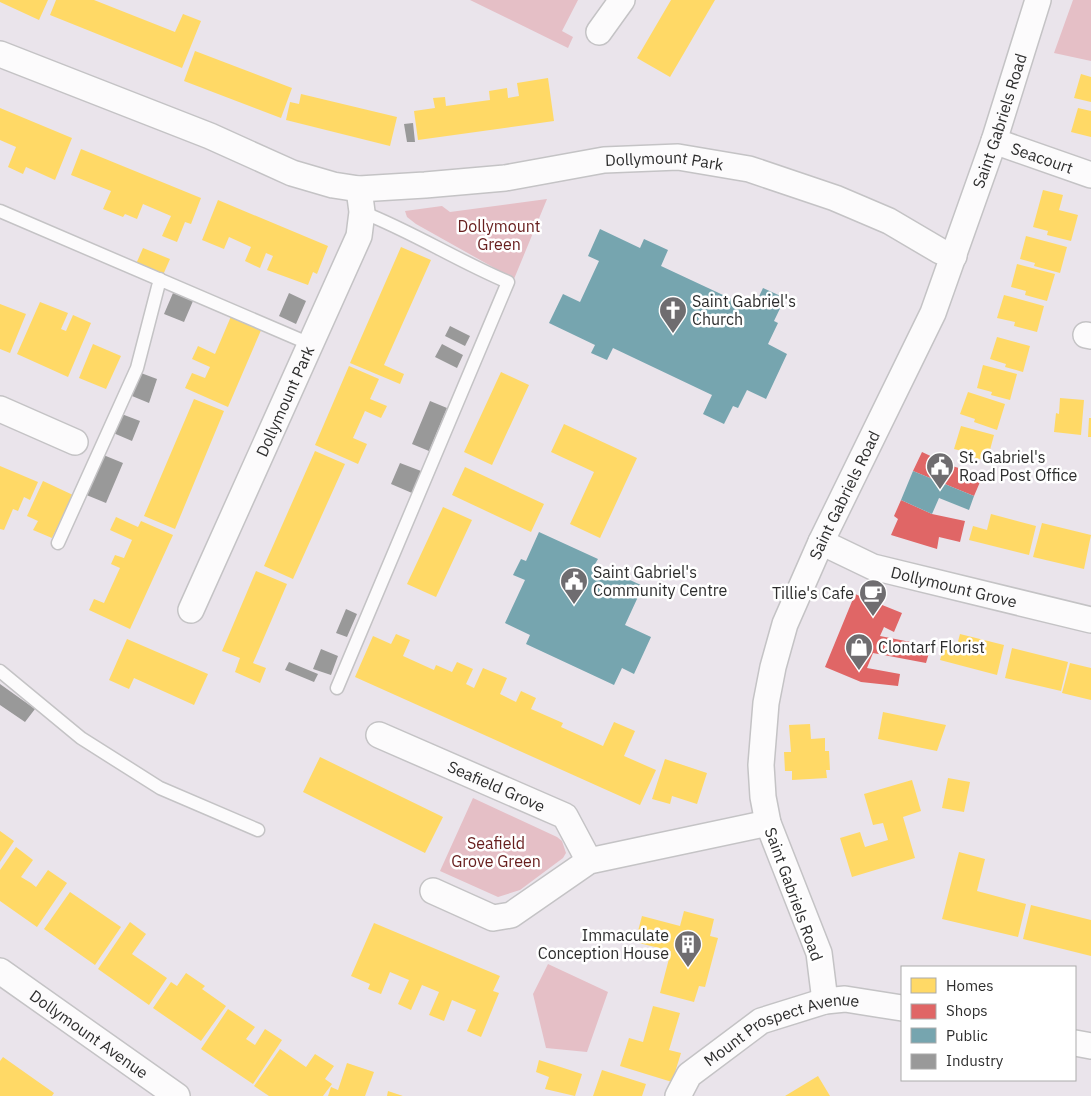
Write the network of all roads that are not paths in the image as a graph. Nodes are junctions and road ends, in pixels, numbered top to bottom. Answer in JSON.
{"nodes":[{"id":1,"x":622,"y":0,"type":"edge"},
{"id":2,"x":1038,"y":0,"type":"edge"},
{"id":3,"x":599,"y":32,"type":"dead end"},
{"id":4,"x":0,"y":54,"type":"edge"},
{"id":5,"x":994,"y":141,"type":"junction"},
{"id":6,"x":1091,"y":175,"type":"edge"},
{"id":7,"x":361,"y":201,"type":"junction"},
{"id":8,"x":0,"y":211,"type":"edge"},
{"id":9,"x":954,"y":256,"type":"junction"},
{"id":10,"x":160,"y":280,"type":"junction"},
{"id":11,"x":310,"y":344,"type":"junction"},
{"id":12,"x":0,"y":409,"type":"edge"},
{"id":13,"x":75,"y":442,"type":"dead end"},
{"id":14,"x":821,"y":542,"type":"junction"},
{"id":15,"x":58,"y":543,"type":"dead end"},
{"id":16,"x":191,"y":610,"type":"dead end"},
{"id":17,"x":1091,"y":620,"type":"edge"},
{"id":18,"x":0,"y":671,"type":"edge"},
{"id":19,"x":337,"y":688,"type":"dead end"},
{"id":20,"x":379,"y":735,"type":"dead end"},
{"id":21,"x":768,"y":823,"type":"junction"},
{"id":22,"x":258,"y":830,"type":"dead end"},
{"id":23,"x":589,"y":861,"type":"junction"},
{"id":24,"x":433,"y":891,"type":"dead end"},
{"id":25,"x":0,"y":971,"type":"edge"},
{"id":26,"x":825,"y":1001,"type":"junction"},
{"id":27,"x":901,"y":1008,"type":"edge"},
{"id":28,"x":1076,"y":1043,"type":"edge"},
{"id":29,"x":1091,"y":1046,"type":"edge"},
{"id":30,"x":177,"y":1096,"type":"edge"},
{"id":31,"x":678,"y":1096,"type":"edge"}],
"edges":[{"from":1,"to":3,"type":"street"},
{"from":2,"to":5,"type":"street","name":"Saint Gabriels Road"},
{"from":4,"to":7,"type":"street","name":"Dollymount Park"},
{"from":5,"to":6,"type":"street","name":"Seacourt"},
{"from":5,"to":9,"type":"street","name":"Saint Gabriels Road"},
{"from":7,"to":9,"type":"street","name":"Dollymount Park"},
{"from":7,"to":11,"type":"street","name":"Dollymount Park"},
{"from":7,"to":19,"type":"lane"},
{"from":8,"to":10,"type":"lane"},
{"from":9,"to":14,"type":"street","name":"Saint Gabriels Road"},
{"from":10,"to":11,"type":"lane"},
{"from":10,"to":15,"type":"lane"},
{"from":11,"to":16,"type":"street","name":"Dollymount Park"},
{"from":12,"to":13,"type":"street"},
{"from":14,"to":17,"type":"street","name":"Dollymount Grove"},
{"from":14,"to":21,"type":"street","name":"Saint Gabriels Road"},
{"from":18,"to":22,"type":"lane"},
{"from":20,"to":23,"type":"street","name":"Seafield Grove"},
{"from":21,"to":23,"type":"street"},
{"from":21,"to":26,"type":"street","name":"Saint Gabriels Road"},
{"from":23,"to":24,"type":"street"},
{"from":25,"to":30,"type":"street","name":"Dollymount Avenue"},
{"from":26,"to":27,"type":"street","name":"Mount Prospect Avenue"},
{"from":26,"to":31,"type":"street","name":"Mount Prospect Avenue"},
{"from":28,"to":29,"type":"street"}]}
